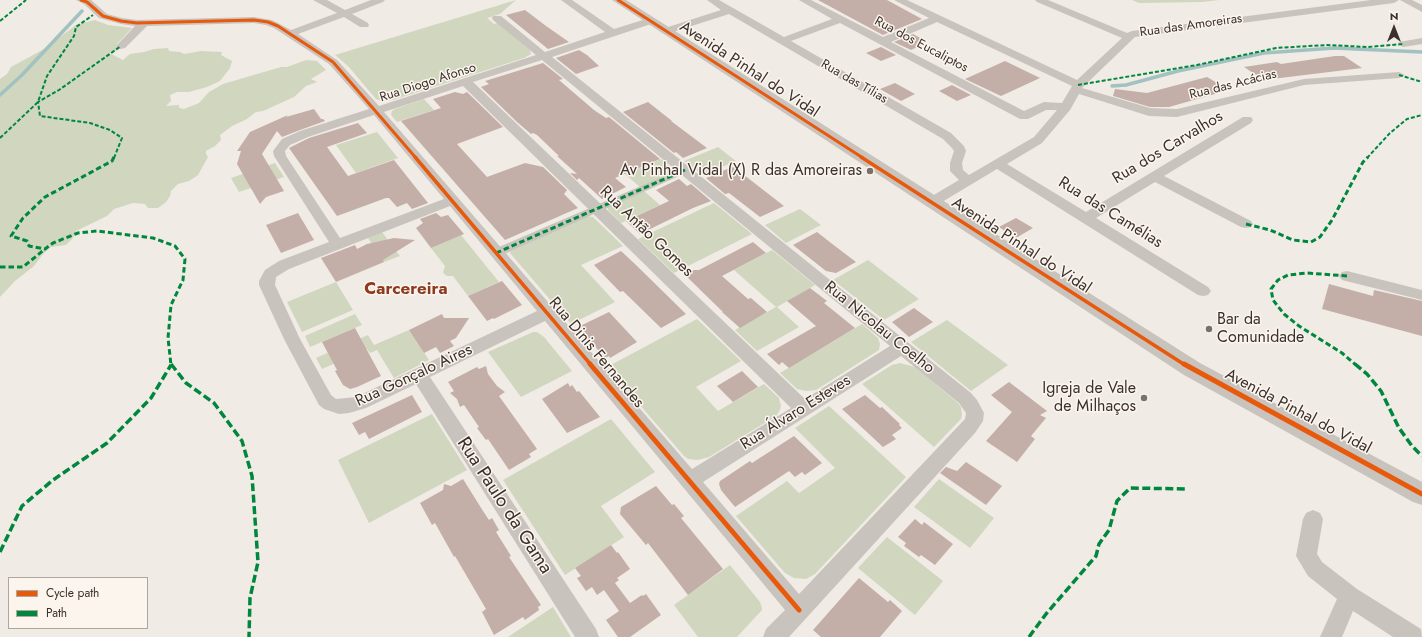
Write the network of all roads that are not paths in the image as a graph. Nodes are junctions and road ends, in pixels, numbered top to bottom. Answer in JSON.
{"nodes":[{"id":1,"x":81,"y":0,"type":"edge"},
{"id":2,"x":318,"y":0,"type":"edge"},
{"id":3,"x":380,"y":0,"type":"edge"},
{"id":4,"x":566,"y":0,"type":"edge"},
{"id":5,"x":618,"y":0,"type":"edge"},
{"id":6,"x":712,"y":0,"type":"edge"},
{"id":7,"x":804,"y":0,"type":"edge"},
{"id":8,"x":899,"y":0,"type":"edge"},
{"id":9,"x":1040,"y":0,"type":"edge"},
{"id":10,"x":1394,"y":0,"type":"edge"},
{"id":11,"x":1404,"y":0,"type":"edge"},
{"id":12,"x":1422,"y":9,"type":"edge"},
{"id":13,"x":730,"y":10,"type":"junction"},
{"id":14,"x":344,"y":13,"type":"junction"},
{"id":15,"x":497,"y":18,"type":"dead end"},
{"id":16,"x":937,"y":18,"type":"junction"},
{"id":17,"x":841,"y":19,"type":"junction"},
{"id":18,"x":650,"y":21,"type":"junction"},
{"id":19,"x":145,"y":22,"type":"junction"},
{"id":20,"x":364,"y":25,"type":"dead end"},
{"id":21,"x":666,"y":31,"type":"junction"},
{"id":22,"x":613,"y":33,"type":"junction"},
{"id":23,"x":289,"y":34,"type":"junction"},
{"id":24,"x":1128,"y":37,"type":"junction"},
{"id":25,"x":783,"y":41,"type":"junction"},
{"id":26,"x":883,"y":41,"type":"junction"},
{"id":27,"x":1422,"y":42,"type":"edge"},
{"id":28,"x":1403,"y":44,"type":"dead end"},
{"id":29,"x":121,"y":46,"type":"dead end"},
{"id":30,"x":544,"y":55,"type":"junction"},
{"id":31,"x":1399,"y":75,"type":"dead end"},
{"id":32,"x":464,"y":81,"type":"junction"},
{"id":33,"x":1078,"y":87,"type":"junction"},
{"id":34,"x":1066,"y":107,"type":"junction"},
{"id":35,"x":376,"y":110,"type":"junction"},
{"id":36,"x":1247,"y":120,"type":"dead end"},
{"id":37,"x":998,"y":164,"type":"junction"},
{"id":38,"x":685,"y":170,"type":"junction"},
{"id":39,"x":1154,"y":176,"type":"junction"},
{"id":40,"x":968,"y":181,"type":"junction"},
{"id":41,"x":451,"y":201,"type":"junction"},
{"id":42,"x":932,"y":202,"type":"junction"},
{"id":43,"x":596,"y":209,"type":"junction"},
{"id":44,"x":1086,"y":218,"type":"junction"},
{"id":45,"x":1246,"y":224,"type":"dead end"},
{"id":46,"x":337,"y":244,"type":"junction"},
{"id":47,"x":496,"y":253,"type":"junction"},
{"id":48,"x":1347,"y":276,"type":"dead end"},
{"id":49,"x":1203,"y":291,"type":"dead end"},
{"id":50,"x":1422,"y":295,"type":"edge"},
{"id":51,"x":547,"y":313,"type":"junction"},
{"id":52,"x":902,"y":347,"type":"junction"},
{"id":53,"x":420,"y":375,"type":"junction"},
{"id":54,"x":803,"y":408,"type":"junction"},
{"id":55,"x":689,"y":481,"type":"junction"},
{"id":56,"x":1422,"y":494,"type":"edge"},
{"id":57,"x":1313,"y":519,"type":"dead end"},
{"id":58,"x":1349,"y":596,"type":"junction"},
{"id":59,"x":799,"y":610,"type":"junction"},
{"id":60,"x":588,"y":637,"type":"edge"},
{"id":61,"x":774,"y":637,"type":"edge"},
{"id":62,"x":1331,"y":637,"type":"edge"},
{"id":63,"x":1413,"y":637,"type":"edge"}],
"edges":[{"from":1,"to":19,"type":"street","name":"Rua Dinis Fernandes"},
{"from":2,"to":14,"type":"street"},
{"from":3,"to":14,"type":"street"},
{"from":4,"to":22,"type":"street"},
{"from":5,"to":18,"type":"street","name":"Avenida Pinhal do Vidal"},
{"from":6,"to":13,"type":"street","name":"Rua das Tílias"},
{"from":7,"to":17,"type":"street","name":"Rua dos Eucaliptos"},
{"from":8,"to":16,"type":"street","name":"Rua das Acácias"},
{"from":9,"to":24,"type":"street"},
{"from":10,"to":24,"type":"street","name":"Rua das Amoreiras"},
{"from":11,"to":12,"type":"street"},
{"from":13,"to":21,"type":"street"},
{"from":13,"to":25,"type":"street","name":"Rua das Tílias"},
{"from":14,"to":20,"type":"street"},
{"from":14,"to":23,"type":"street"},
{"from":15,"to":30,"type":"street","name":"Rua Nicolau Coelho"},
{"from":16,"to":26,"type":"street"},
{"from":16,"to":33,"type":"street","name":"Rua das Acácias"},
{"from":17,"to":25,"type":"street"},
{"from":17,"to":26,"type":"street","name":"Rua dos Eucaliptos"},
{"from":18,"to":21,"type":"street","name":"Avenida Pinhal do Vidal"},
{"from":18,"to":22,"type":"street","name":"Rua Diogo Afonso"},
{"from":19,"to":23,"type":"street","name":"Rua Dinis Fernandes"},
{"from":19,"to":29,"type":"street"},
{"from":21,"to":42,"type":"street","name":"Avenida Pinhal do Vidal"},
{"from":22,"to":30,"type":"street","name":"Rua Diogo Afonso"},
{"from":23,"to":35,"type":"street","name":"Rua Dinis Fernandes"},
{"from":24,"to":33,"type":"street","name":"Rua das Amoreiras"},
{"from":25,"to":40,"type":"street","name":"Rua das Tílias"},
{"from":26,"to":34,"type":"street","name":"Rua dos Eucaliptos"},
{"from":27,"to":28,"type":"street"},
{"from":30,"to":32,"type":"street","name":"Rua Diogo Afonso"},
{"from":30,"to":38,"type":"street","name":"Rua Nicolau Coelho"},
{"from":31,"to":33,"type":"street","name":"Rua das Acácias"},
{"from":32,"to":35,"type":"street","name":"Rua Diogo Afonso"},
{"from":32,"to":43,"type":"street","name":"Rua Antão Gomes"},
{"from":33,"to":34,"type":"street","name":"Rua das Amoreiras"},
{"from":34,"to":37,"type":"street","name":"Rua das Amoreiras"},
{"from":35,"to":41,"type":"street","name":"Rua Dinis Fernandes"},
{"from":35,"to":46,"type":"street","name":"Rua Diogo Afonso"},
{"from":36,"to":39,"type":"street","name":"Rua dos Carvalhos"},
{"from":37,"to":40,"type":"street","name":"Rua das Amoreiras"},
{"from":37,"to":44,"type":"street","name":"Rua das Camélias"},
{"from":38,"to":43,"type":"street"},
{"from":38,"to":52,"type":"street","name":"Rua Nicolau Coelho"},
{"from":39,"to":44,"type":"street","name":"Rua dos Carvalhos"},
{"from":39,"to":45,"type":"street"},
{"from":40,"to":42,"type":"street","name":"Rua das Amoreiras"},
{"from":41,"to":46,"type":"street","name":"Rua Gonçalo Aires"},
{"from":41,"to":47,"type":"street","name":"Rua Dinis Fernandes"},
{"from":42,"to":56,"type":"street","name":"Avenida Pinhal do Vidal"},
{"from":43,"to":47,"type":"street"},
{"from":43,"to":54,"type":"street","name":"Rua Antão Gomes"},
{"from":44,"to":49,"type":"street","name":"Rua das Camélias"},
{"from":46,"to":53,"type":"street","name":"Rua Gonçalo Aires"},
{"from":47,"to":51,"type":"street","name":"Rua Dinis Fernandes"},
{"from":48,"to":50,"type":"street"},
{"from":51,"to":53,"type":"street","name":"Rua Gonçalo Aires"},
{"from":51,"to":55,"type":"street","name":"Rua Dinis Fernandes"},
{"from":52,"to":54,"type":"street","name":"Rua Álvaro Esteves"},
{"from":52,"to":59,"type":"street","name":"Rua Nicolau Coelho"},
{"from":53,"to":60,"type":"street","name":"Rua Paulo da Gama"},
{"from":54,"to":55,"type":"street","name":"Rua Álvaro Esteves"},
{"from":55,"to":59,"type":"street","name":"Rua Dinis Fernandes"},
{"from":57,"to":58,"type":"street"},
{"from":58,"to":62,"type":"street"},
{"from":58,"to":63,"type":"street"},
{"from":59,"to":61,"type":"street","name":"Rua Nicolau Coelho"}]}
